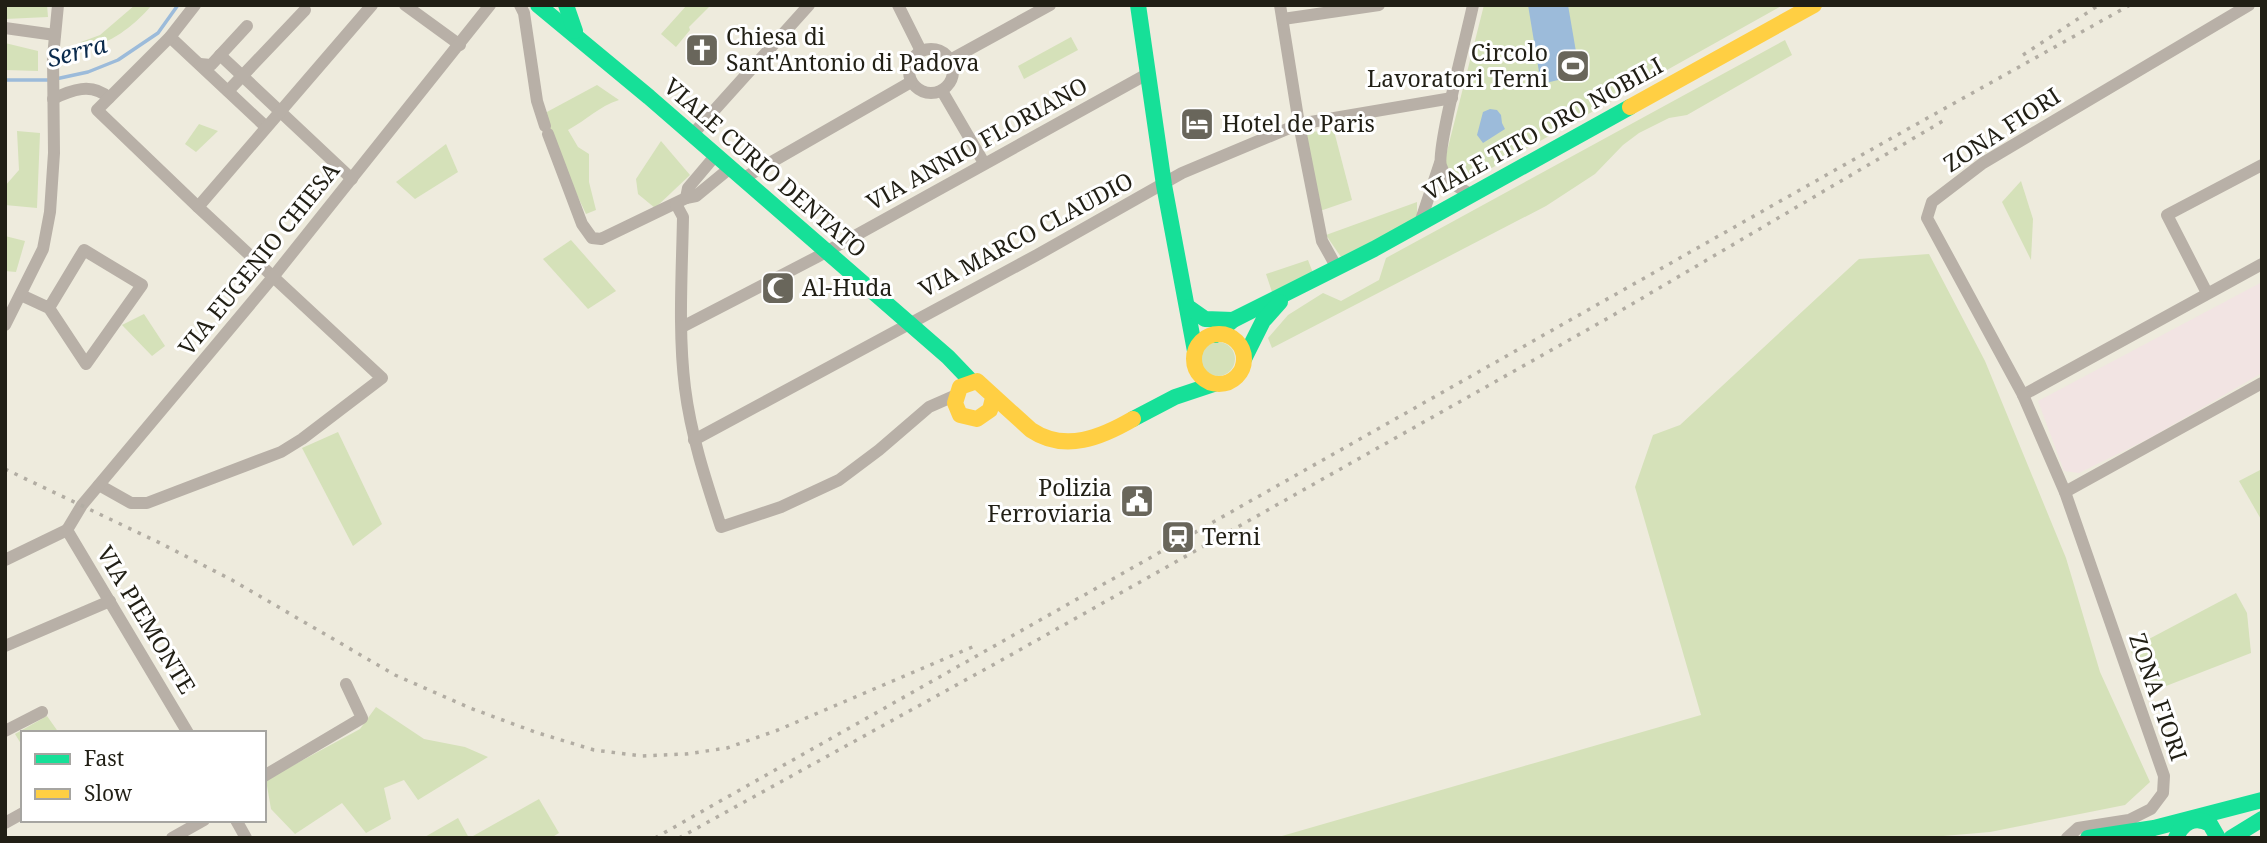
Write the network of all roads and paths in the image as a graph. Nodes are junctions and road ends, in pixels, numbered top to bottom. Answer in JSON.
{"nodes":[{"id":1,"x":58,"y":5,"type":"edge"},
{"id":2,"x":195,"y":5,"type":"edge"},
{"id":3,"x":372,"y":5,"type":"edge"},
{"id":4,"x":405,"y":5,"type":"edge"},
{"id":5,"x":499,"y":5,"type":"edge"},
{"id":6,"x":520,"y":5,"type":"edge"},
{"id":7,"x":566,"y":5,"type":"edge"},
{"id":8,"x":809,"y":5,"type":"edge"},
{"id":9,"x":898,"y":5,"type":"edge"},
{"id":10,"x":1050,"y":5,"type":"edge"},
{"id":11,"x":1138,"y":5,"type":"edge"},
{"id":12,"x":1280,"y":5,"type":"edge"},
{"id":13,"x":1379,"y":5,"type":"edge"},
{"id":14,"x":1473,"y":5,"type":"edge"},
{"id":15,"x":1811,"y":5,"type":"edge"},
{"id":16,"x":1828,"y":5,"type":"edge"},
{"id":17,"x":2250,"y":6,"type":"edge"},
{"id":18,"x":544,"y":8,"type":"edge"},
{"id":19,"x":305,"y":10,"type":"dead end"},
{"id":20,"x":487,"y":10,"type":"edge"},
{"id":21,"x":1792,"y":16,"type":"junction"},
{"id":22,"x":1283,"y":19,"type":"junction"},
{"id":23,"x":247,"y":26,"type":"dead end"},
{"id":24,"x":5,"y":28,"type":"edge"},
{"id":25,"x":55,"y":35,"type":"junction"},
{"id":26,"x":577,"y":36,"type":"junction"},
{"id":27,"x":170,"y":37,"type":"junction"},
{"id":28,"x":460,"y":45,"type":"junction"},
{"id":29,"x":921,"y":51,"type":"junction"},
{"id":30,"x":220,"y":55,"type":"junction"},
{"id":31,"x":950,"y":61,"type":"junction"},
{"id":32,"x":200,"y":64,"type":"junction"},
{"id":33,"x":1149,"y":73,"type":"junction"},
{"id":34,"x":242,"y":76,"type":"junction"},
{"id":35,"x":911,"y":82,"type":"junction"},
{"id":36,"x":228,"y":91,"type":"junction"},
{"id":37,"x":942,"y":91,"type":"junction"},
{"id":38,"x":53,"y":94,"type":"junction"},
{"id":39,"x":109,"y":97,"type":"junction"},
{"id":40,"x":1452,"y":98,"type":"junction"},
{"id":41,"x":280,"y":111,"type":"junction"},
{"id":42,"x":1299,"y":124,"type":"junction"},
{"id":43,"x":266,"y":127,"type":"junction"},
{"id":44,"x":692,"y":135,"type":"junction"},
{"id":45,"x":715,"y":156,"type":"junction"},
{"id":46,"x":984,"y":163,"type":"junction"},
{"id":47,"x":1440,"y":163,"type":"junction"},
{"id":48,"x":2262,"y":164,"type":"edge"},
{"id":49,"x":736,"y":174,"type":"junction"},
{"id":50,"x":352,"y":179,"type":"junction"},
{"id":51,"x":1164,"y":185,"type":"junction"},
{"id":52,"x":1472,"y":195,"type":"junction"},
{"id":53,"x":681,"y":201,"type":"junction"},
{"id":54,"x":198,"y":208,"type":"junction"},
{"id":55,"x":1420,"y":223,"type":"junction"},
{"id":56,"x":826,"y":252,"type":"junction"},
{"id":57,"x":2262,"y":264,"type":"edge"},
{"id":58,"x":1336,"y":268,"type":"junction"},
{"id":59,"x":273,"y":277,"type":"junction"},
{"id":60,"x":1293,"y":291,"type":"junction"},
{"id":61,"x":2207,"y":293,"type":"junction"},
{"id":62,"x":21,"y":295,"type":"junction"},
{"id":63,"x":1188,"y":307,"type":"junction"},
{"id":64,"x":48,"y":308,"type":"junction"},
{"id":65,"x":1233,"y":320,"type":"junction"},
{"id":66,"x":909,"y":323,"type":"junction"},
{"id":67,"x":5,"y":325,"type":"edge"},
{"id":68,"x":682,"y":327,"type":"junction"},
{"id":69,"x":1215,"y":335,"type":"junction"},
{"id":70,"x":1195,"y":356,"type":"junction"},
{"id":71,"x":1244,"y":359,"type":"junction"},
{"id":72,"x":2262,"y":383,"type":"edge"},
{"id":73,"x":1214,"y":384,"type":"junction"},
{"id":74,"x":961,"y":389,"type":"junction"},
{"id":75,"x":2022,"y":395,"type":"junction"},
{"id":76,"x":993,"y":398,"type":"junction"},
{"id":77,"x":1166,"y":401,"type":"junction"},
{"id":78,"x":984,"y":417,"type":"junction"},
{"id":79,"x":1024,"y":422,"type":"junction"},
{"id":80,"x":694,"y":440,"type":"junction"},
{"id":81,"x":99,"y":485,"type":"junction"},
{"id":82,"x":2065,"y":492,"type":"junction"},
{"id":83,"x":67,"y":530,"type":"junction"},
{"id":84,"x":5,"y":560,"type":"edge"},
{"id":85,"x":110,"y":601,"type":"junction"},
{"id":86,"x":5,"y":646,"type":"edge"},
{"id":87,"x":346,"y":684,"type":"dead end"},
{"id":88,"x":42,"y":712,"type":"dead end"},
{"id":89,"x":5,"y":731,"type":"edge"},
{"id":90,"x":187,"y":731,"type":"edge"},
{"id":91,"x":266,"y":775,"type":"edge"},
{"id":92,"x":2262,"y":800,"type":"edge"},
{"id":93,"x":21,"y":814,"type":"edge"},
{"id":94,"x":2194,"y":819,"type":"junction"},
{"id":95,"x":2262,"y":819,"type":"edge"},
{"id":96,"x":200,"y":822,"type":"edge"},
{"id":97,"x":237,"y":822,"type":"edge"},
{"id":98,"x":5,"y":823,"type":"edge"},
{"id":99,"x":2117,"y":837,"type":"edge"},
{"id":100,"x":172,"y":838,"type":"edge"},
{"id":101,"x":246,"y":838,"type":"edge"},
{"id":102,"x":2067,"y":838,"type":"edge"},
{"id":103,"x":2088,"y":838,"type":"edge"},
{"id":104,"x":2176,"y":838,"type":"edge"},
{"id":105,"x":2218,"y":838,"type":"edge"},
{"id":106,"x":2231,"y":838,"type":"edge"}],
"edges":[{"from":1,"to":25,"type":"street"},
{"from":2,"to":27,"type":"street"},
{"from":3,"to":41,"type":"street"},
{"from":4,"to":28,"type":"street"},
{"from":5,"to":20,"type":"street","name":"VIA EUGENIO CHIESA"},
{"from":6,"to":53,"type":"street"},
{"from":7,"to":26,"type":"street"},
{"from":8,"to":44,"type":"street"},
{"from":9,"to":29,"type":"street"},
{"from":10,"to":31,"type":"street"},
{"from":11,"to":33,"type":"street"},
{"from":12,"to":22,"type":"street"},
{"from":13,"to":22,"type":"street"},
{"from":14,"to":40,"type":"street"},
{"from":15,"to":21,"type":"street","name":"VIALE TITO ORO NOBILI"},
{"from":16,"to":21,"type":"street"},
{"from":17,"to":75,"type":"street","name":"ZONA FIORI"},
{"from":18,"to":26,"type":"street","name":"VIALE CURIO DENTATO"},
{"from":19,"to":34,"type":"street"},
{"from":20,"to":28,"type":"street","name":"VIA EUGENIO CHIESA"},
{"from":21,"to":52,"type":"street","name":"VIALE TITO ORO NOBILI"},
{"from":22,"to":42,"type":"street"},
{"from":23,"to":30,"type":"street"},
{"from":24,"to":25,"type":"street"},
{"from":25,"to":38,"type":"street"},
{"from":26,"to":44,"type":"street","name":"VIALE CURIO DENTATO"},
{"from":27,"to":32,"type":"street"},
{"from":27,"to":39,"type":"street"},
{"from":28,"to":50,"type":"street","name":"VIA EUGENIO CHIESA"},
{"from":29,"to":31,"type":"street"},
{"from":29,"to":35,"type":"street"},
{"from":30,"to":32,"type":"street"},
{"from":30,"to":34,"type":"street"},
{"from":31,"to":37,"type":"street"},
{"from":32,"to":36,"type":"street"},
{"from":33,"to":46,"type":"street","name":"VIA ANNIO FLORIANO"},
{"from":33,"to":51,"type":"street"},
{"from":34,"to":36,"type":"street"},
{"from":34,"to":41,"type":"street"},
{"from":35,"to":37,"type":"street"},
{"from":35,"to":49,"type":"street"},
{"from":36,"to":43,"type":"street"},
{"from":37,"to":46,"type":"street"},
{"from":38,"to":39,"type":"street"},
{"from":38,"to":62,"type":"street"},
{"from":39,"to":54,"type":"street"},
{"from":40,"to":42,"type":"street","name":"VIA MARCO CLAUDIO"},
{"from":40,"to":47,"type":"street"},
{"from":41,"to":43,"type":"street"},
{"from":41,"to":50,"type":"street"},
{"from":42,"to":51,"type":"street","name":"VIA MARCO CLAUDIO"},
{"from":42,"to":58,"type":"street"},
{"from":43,"to":54,"type":"street"},
{"from":44,"to":45,"type":"street","name":"VIALE CURIO DENTATO"},
{"from":45,"to":49,"type":"street","name":"VIALE CURIO DENTATO"},
{"from":45,"to":53,"type":"street"},
{"from":46,"to":56,"type":"street","name":"VIA ANNIO FLORIANO"},
{"from":47,"to":52,"type":"street"},
{"from":47,"to":55,"type":"street"},
{"from":48,"to":61,"type":"street"},
{"from":49,"to":53,"type":"street"},
{"from":49,"to":56,"type":"street","name":"VIALE CURIO DENTATO"},
{"from":50,"to":59,"type":"street","name":"VIA EUGENIO CHIESA"},
{"from":51,"to":63,"type":"street"},
{"from":51,"to":66,"type":"street","name":"VIA MARCO CLAUDIO"},
{"from":52,"to":55,"type":"street","name":"VIALE TITO ORO NOBILI"},
{"from":53,"to":68,"type":"street"},
{"from":54,"to":59,"type":"street"},
{"from":55,"to":58,"type":"street","name":"VIALE TITO ORO NOBILI"},
{"from":56,"to":66,"type":"street","name":"VIALE CURIO DENTATO"},
{"from":56,"to":68,"type":"street","name":"VIA ANNIO FLORIANO"},
{"from":57,"to":61,"type":"street"},
{"from":58,"to":60,"type":"street","name":"VIALE TITO ORO NOBILI"},
{"from":59,"to":81,"type":"street","name":"VIA EUGENIO CHIESA"},
{"from":59,"to":81,"type":"street"},
{"from":60,"to":65,"type":"street","name":"VIALE TITO ORO NOBILI"},
{"from":60,"to":71,"type":"street","name":"VIALE TITO ORO NOBILI"},
{"from":61,"to":75,"type":"street"},
{"from":62,"to":64,"type":"street"},
{"from":62,"to":67,"type":"street"},
{"from":63,"to":65,"type":"street"},
{"from":63,"to":70,"type":"street"},
{"from":64,"to":64,"type":"street"},
{"from":65,"to":69,"type":"street","name":"VIALE TITO ORO NOBILI"},
{"from":66,"to":74,"type":"street","name":"VIALE CURIO DENTATO"},
{"from":66,"to":80,"type":"street","name":"VIA MARCO CLAUDIO"},
{"from":68,"to":80,"type":"street"},
{"from":69,"to":70,"type":"street"},
{"from":69,"to":71,"type":"street"},
{"from":70,"to":73,"type":"street"},
{"from":70,"to":77,"type":"street"},
{"from":71,"to":73,"type":"street"},
{"from":72,"to":82,"type":"street"},
{"from":73,"to":77,"type":"street"},
{"from":74,"to":76,"type":"street","name":"VIALE CURIO DENTATO"},
{"from":74,"to":78,"type":"street","name":"VIALE CURIO DENTATO"},
{"from":74,"to":80,"type":"street"},
{"from":75,"to":82,"type":"street","name":"ZONA FIORI"},
{"from":76,"to":78,"type":"street"},
{"from":76,"to":79,"type":"street","name":"VIALE CURIO DENTATO"},
{"from":77,"to":79,"type":"street","name":"VIALE CURIO DENTATO"},
{"from":78,"to":79,"type":"street","name":"VIALE CURIO DENTATO"},
{"from":81,"to":83,"type":"street","name":"VIA EUGENIO CHIESA"},
{"from":82,"to":102,"type":"street","name":"ZONA FIORI"},
{"from":83,"to":84,"type":"street"},
{"from":83,"to":85,"type":"street","name":"VIA PIEMONTE"},
{"from":85,"to":86,"type":"street"},
{"from":85,"to":90,"type":"street","name":"VIA PIEMONTE"},
{"from":87,"to":91,"type":"street"},
{"from":88,"to":89,"type":"street"},
{"from":92,"to":94,"type":"street"},
{"from":93,"to":98,"type":"street"},
{"from":94,"to":99,"type":"street"},
{"from":94,"to":104,"type":"street"},
{"from":94,"to":105,"type":"street"},
{"from":95,"to":106,"type":"street"},
{"from":96,"to":100,"type":"street"},
{"from":97,"to":101,"type":"street"},
{"from":99,"to":103,"type":"street"}]}
